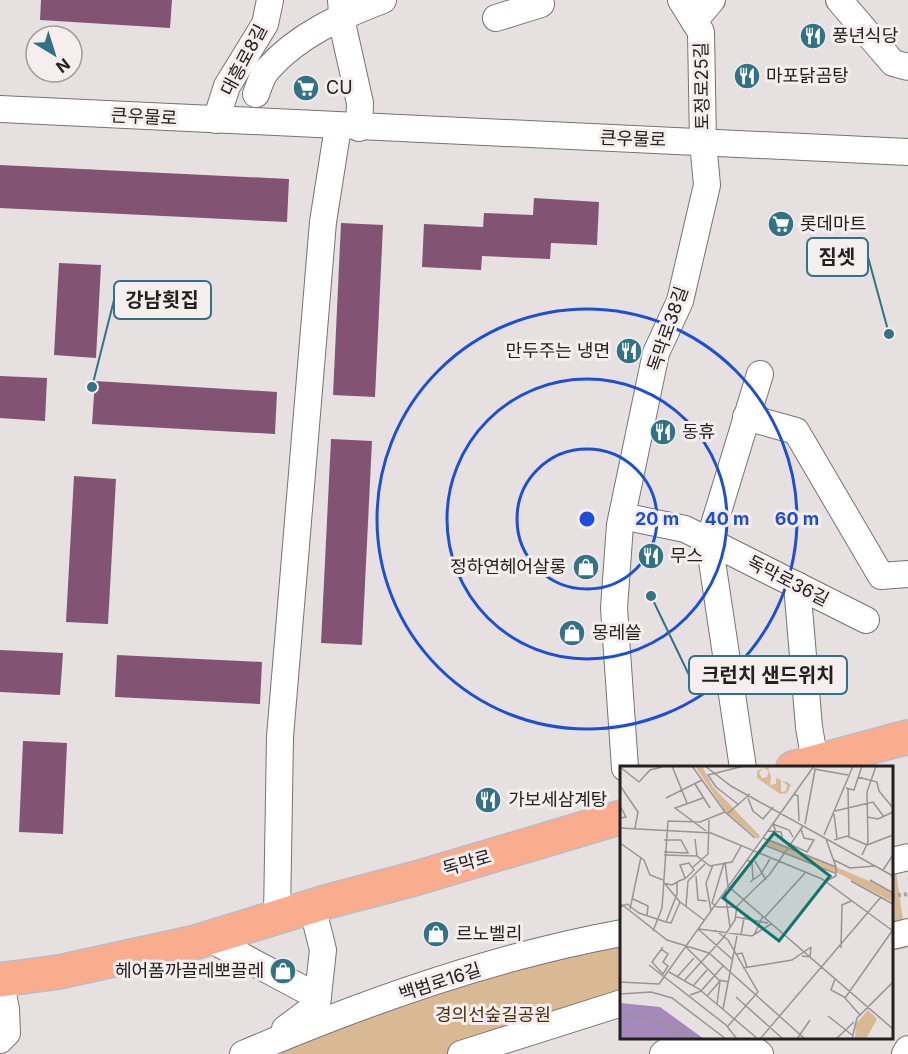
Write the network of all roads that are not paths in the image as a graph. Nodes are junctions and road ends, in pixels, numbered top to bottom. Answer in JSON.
{"nodes":[{"id":1,"x":270,"y":0,"type":"edge"},
{"id":2,"x":383,"y":0,"type":"edge"},
{"id":3,"x":540,"y":0,"type":"edge"},
{"id":4,"x":712,"y":0,"type":"edge"},
{"id":5,"x":839,"y":0,"type":"edge"},
{"id":6,"x":342,"y":8,"type":"edge"},
{"id":7,"x":688,"y":11,"type":"edge"},
{"id":8,"x":496,"y":18,"type":"dead end"},
{"id":9,"x":908,"y":67,"type":"edge"},
{"id":10,"x":256,"y":94,"type":"dead end"},
{"id":11,"x":0,"y":109,"type":"edge"},
{"id":12,"x":216,"y":120,"type":"junction"},
{"id":13,"x":348,"y":127,"type":"junction"},
{"id":14,"x":703,"y":142,"type":"junction"},
{"id":15,"x":908,"y":152,"type":"edge"},
{"id":16,"x":760,"y":374,"type":"dead end"},
{"id":17,"x":746,"y":417,"type":"junction"},
{"id":18,"x":622,"y":516,"type":"junction"},
{"id":19,"x":709,"y":541,"type":"junction"},
{"id":20,"x":908,"y":574,"type":"edge"},
{"id":21,"x":797,"y":585,"type":"junction"},
{"id":22,"x":866,"y":620,"type":"dead end"},
{"id":23,"x":908,"y":737,"type":"edge"},
{"id":24,"x":804,"y":765,"type":"edge"},
{"id":25,"x":625,"y":766,"type":"edge"},
{"id":26,"x":743,"y":766,"type":"edge"},
{"id":27,"x":620,"y":817,"type":"edge"},
{"id":28,"x":908,"y":857,"type":"edge"},
{"id":29,"x":893,"y":861,"type":"edge"},
{"id":30,"x":312,"y":906,"type":"junction"},
{"id":31,"x":277,"y":916,"type":"junction"},
{"id":32,"x":908,"y":932,"type":"edge"},
{"id":33,"x":620,"y":933,"type":"edge"},
{"id":34,"x":893,"y":936,"type":"edge"},
{"id":35,"x":208,"y":938,"type":"junction"},
{"id":36,"x":0,"y":980,"type":"edge"},
{"id":37,"x":318,"y":997,"type":"junction"},
{"id":38,"x":620,"y":1003,"type":"edge"},
{"id":39,"x":0,"y":1040,"type":"edge"},
{"id":40,"x":666,"y":1049,"type":"edge"},
{"id":41,"x":908,"y":1049,"type":"edge"},
{"id":42,"x":253,"y":1050,"type":"edge"},
{"id":43,"x":461,"y":1054,"type":"edge"},
{"id":44,"x":760,"y":1054,"type":"edge"},
{"id":45,"x":905,"y":1054,"type":"edge"}],
"edges":[{"from":1,"to":12,"type":"street","name":"대흥로8길"},
{"from":2,"to":6,"type":"street"},
{"from":3,"to":8,"type":"street"},
{"from":4,"to":7,"type":"street"},
{"from":5,"to":9,"type":"street"},
{"from":6,"to":10,"type":"street"},
{"from":6,"to":13,"type":"street"},
{"from":7,"to":14,"type":"street","name":"토정로25길"},
{"from":11,"to":12,"type":"street","name":"큰우물로"},
{"from":12,"to":13,"type":"street","name":"큰우물로"},
{"from":13,"to":14,"type":"street","name":"큰우물로"},
{"from":13,"to":31,"type":"street"},
{"from":14,"to":15,"type":"street","name":"큰우물로"},
{"from":14,"to":18,"type":"street","name":"독막로38길"},
{"from":16,"to":17,"type":"street"},
{"from":17,"to":19,"type":"street"},
{"from":17,"to":20,"type":"street"},
{"from":18,"to":19,"type":"street","name":"독막로36길"},
{"from":18,"to":25,"type":"street","name":"독막로38길"},
{"from":19,"to":21,"type":"street","name":"독막로36길"},
{"from":19,"to":26,"type":"street"},
{"from":21,"to":22,"type":"street","name":"독막로36길"},
{"from":21,"to":24,"type":"street"},
{"from":23,"to":24,"type":"main road"},
{"from":27,"to":30,"type":"main road","name":"독막로"},
{"from":28,"to":29,"type":"street"},
{"from":30,"to":31,"type":"main road","name":"독막로"},
{"from":30,"to":37,"type":"street"},
{"from":31,"to":35,"type":"main road","name":"독막로"},
{"from":32,"to":34,"type":"street"},
{"from":33,"to":42,"type":"street","name":"백범로16길"},
{"from":35,"to":36,"type":"main road","name":"독막로"},
{"from":35,"to":37,"type":"street"},
{"from":36,"to":39,"type":"street","name":"독막로"},
{"from":37,"to":42,"type":"street"},
{"from":38,"to":43,"type":"street"},
{"from":40,"to":44,"type":"street"},
{"from":41,"to":45,"type":"street"}]}
